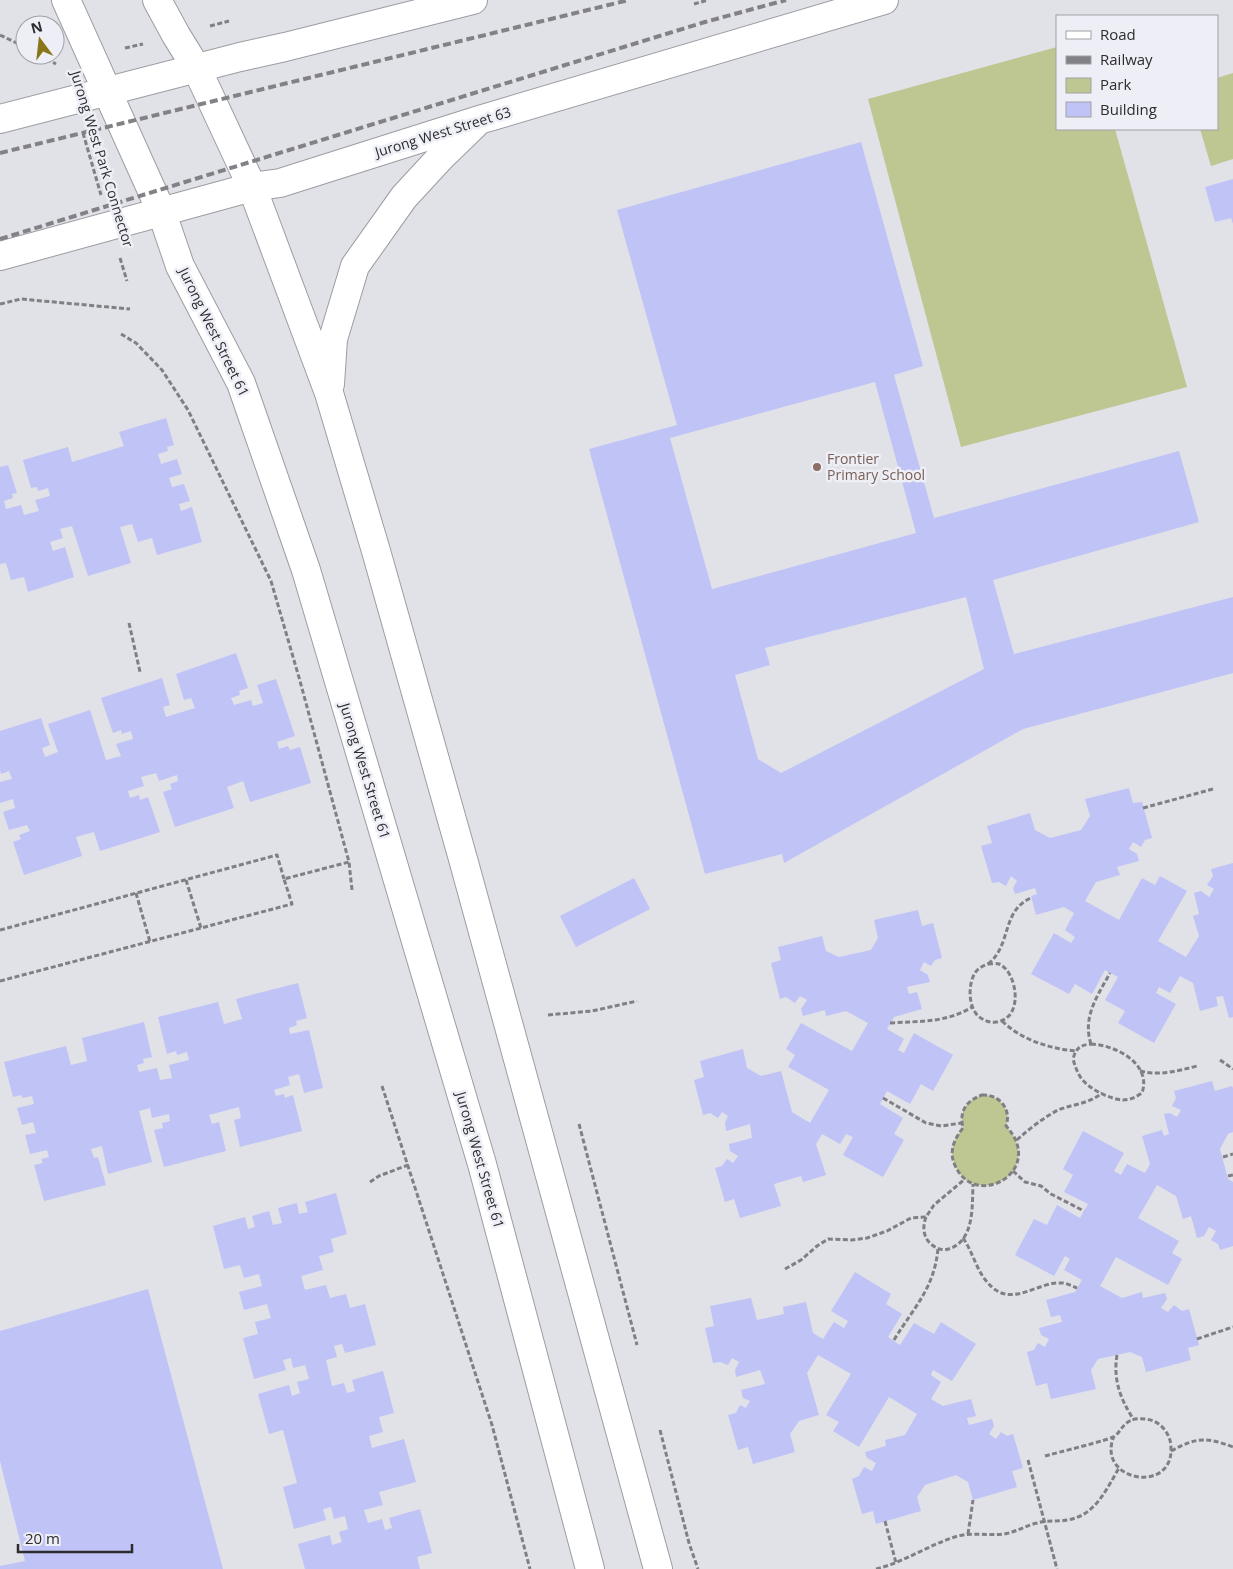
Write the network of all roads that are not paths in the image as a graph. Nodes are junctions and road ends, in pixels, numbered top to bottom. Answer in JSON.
{"nodes":[{"id":1,"x":66,"y":0,"type":"edge"},
{"id":2,"x":157,"y":0,"type":"edge"},
{"id":3,"x":473,"y":0,"type":"edge"},
{"id":4,"x":884,"y":0,"type":"edge"},
{"id":5,"x":197,"y":69,"type":"junction"},
{"id":6,"x":108,"y":92,"type":"junction"},
{"id":7,"x":0,"y":119,"type":"edge"},
{"id":8,"x":479,"y":120,"type":"junction"},
{"id":9,"x":252,"y":187,"type":"junction"},
{"id":10,"x":162,"y":213,"type":"junction"},
{"id":11,"x":0,"y":256,"type":"edge"},
{"id":12,"x":329,"y":393,"type":"junction"},
{"id":13,"x":590,"y":1569,"type":"edge"},
{"id":14,"x":658,"y":1569,"type":"edge"}],
"edges":[{"from":1,"to":6,"type":"street","name":"Jurong West Street 61"},
{"from":2,"to":5,"type":"street"},
{"from":3,"to":5,"type":"street"},
{"from":4,"to":8,"type":"street","name":"Jurong West Street 63"},
{"from":5,"to":6,"type":"street"},
{"from":5,"to":9,"type":"street"},
{"from":6,"to":7,"type":"street"},
{"from":6,"to":10,"type":"street","name":"Jurong West Street 61"},
{"from":8,"to":9,"type":"street","name":"Jurong West Street 63"},
{"from":8,"to":12,"type":"street"},
{"from":9,"to":10,"type":"street","name":"Jurong West Street 63"},
{"from":9,"to":12,"type":"street"},
{"from":10,"to":11,"type":"street","name":"Jurong West Street 63"},
{"from":10,"to":13,"type":"street","name":"Jurong West Street 61"},
{"from":12,"to":14,"type":"street"}]}
